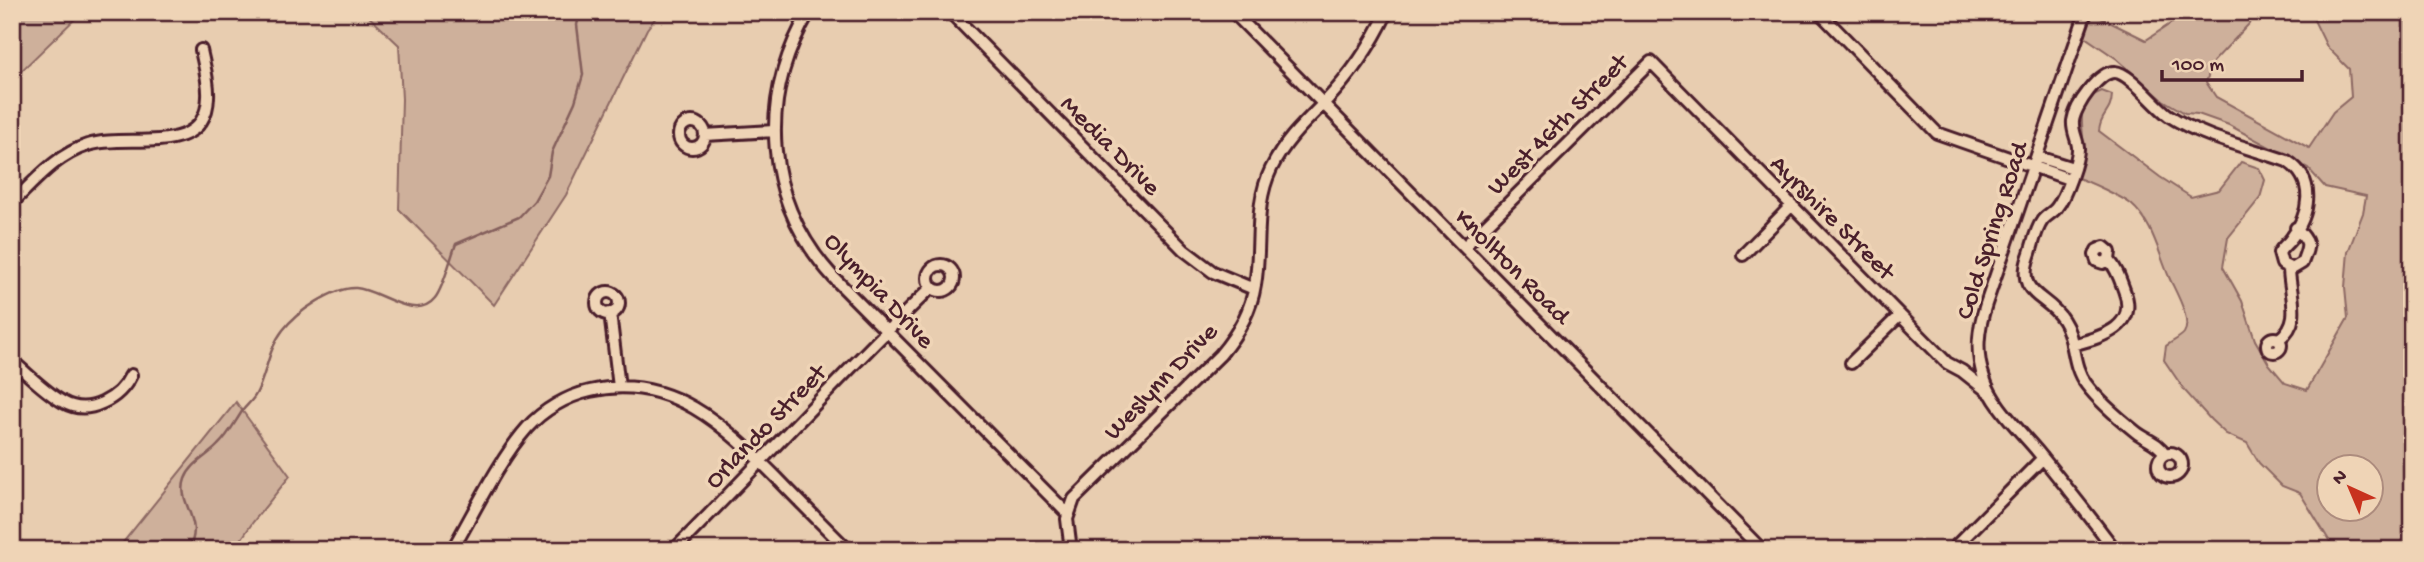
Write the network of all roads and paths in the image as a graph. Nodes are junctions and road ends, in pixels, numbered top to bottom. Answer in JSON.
{"nodes":[{"id":1,"x":809,"y":12,"type":"edge"},
{"id":2,"x":950,"y":12,"type":"edge"},
{"id":3,"x":1233,"y":12,"type":"edge"},
{"id":4,"x":1387,"y":12,"type":"edge"},
{"id":5,"x":1819,"y":12,"type":"edge"},
{"id":6,"x":2086,"y":12,"type":"edge"},
{"id":7,"x":201,"y":50,"type":"dead end"},
{"id":8,"x":1651,"y":62,"type":"joint"},
{"id":9,"x":1323,"y":104,"type":"junction"},
{"id":10,"x":774,"y":131,"type":"junction"},
{"id":11,"x":705,"y":135,"type":"dead end"},
{"id":12,"x":2036,"y":162,"type":"junction"},
{"id":13,"x":2071,"y":174,"type":"junction"},
{"id":14,"x":12,"y":203,"type":"edge"},
{"id":15,"x":1792,"y":205,"type":"junction"},
{"id":16,"x":2296,"y":228,"type":"junction"},
{"id":17,"x":1464,"y":247,"type":"junction"},
{"id":18,"x":1743,"y":255,"type":"dead end"},
{"id":19,"x":2109,"y":260,"type":"dead end"},
{"id":20,"x":2290,"y":268,"type":"junction"},
{"id":21,"x":932,"y":288,"type":"dead end"},
{"id":22,"x":1254,"y":289,"type":"junction"},
{"id":23,"x":610,"y":313,"type":"dead end"},
{"id":24,"x":1900,"y":315,"type":"junction"},
{"id":25,"x":886,"y":331,"type":"junction"},
{"id":26,"x":2280,"y":340,"type":"dead end"},
{"id":27,"x":2071,"y":345,"type":"junction"},
{"id":28,"x":12,"y":361,"type":"edge"},
{"id":29,"x":1851,"y":363,"type":"dead end"},
{"id":30,"x":131,"y":375,"type":"dead end"},
{"id":31,"x":619,"y":387,"type":"junction"},
{"id":32,"x":1991,"y":394,"type":"junction"},
{"id":33,"x":2165,"y":454,"type":"dead end"},
{"id":34,"x":2043,"y":458,"type":"junction"},
{"id":35,"x":762,"y":462,"type":"junction"},
{"id":36,"x":1068,"y":514,"type":"junction"},
{"id":37,"x":452,"y":550,"type":"edge"},
{"id":38,"x":674,"y":550,"type":"edge"},
{"id":39,"x":848,"y":550,"type":"edge"},
{"id":40,"x":1071,"y":550,"type":"edge"},
{"id":41,"x":1762,"y":550,"type":"edge"},
{"id":42,"x":1952,"y":550,"type":"edge"},
{"id":43,"x":2115,"y":550,"type":"edge"}],
"edges":[{"from":1,"to":10,"type":"street","name":"Olympia Drive"},
{"from":2,"to":22,"type":"street","name":"Media Drive"},
{"from":3,"to":9,"type":"street","name":"Knollton Road"},
{"from":4,"to":9,"type":"street","name":"Weslynn Drive"},
{"from":5,"to":12,"type":"street"},
{"from":6,"to":12,"type":"street","name":"Cold Spring Road"},
{"from":7,"to":14,"type":"street"},
{"from":8,"to":15,"type":"street","name":"Ayrshire Street"},
{"from":8,"to":17,"type":"street","name":"West 46th Street"},
{"from":9,"to":17,"type":"street","name":"Knollton Road"},
{"from":9,"to":22,"type":"street","name":"Weslynn Drive"},
{"from":10,"to":11,"type":"street"},
{"from":10,"to":25,"type":"street","name":"Olympia Drive"},
{"from":12,"to":13,"type":"street"},
{"from":12,"to":32,"type":"street","name":"Cold Spring Road"},
{"from":13,"to":16,"type":"street"},
{"from":13,"to":27,"type":"street"},
{"from":15,"to":18,"type":"street"},
{"from":15,"to":24,"type":"street","name":"Ayrshire Street"},
{"from":16,"to":20,"type":"street"},
{"from":16,"to":20,"type":"street"},
{"from":17,"to":41,"type":"street","name":"Knollton Road"},
{"from":19,"to":27,"type":"street"},
{"from":20,"to":26,"type":"street"},
{"from":21,"to":25,"type":"street","name":"Orlando Street"},
{"from":22,"to":36,"type":"street","name":"Weslynn Drive"},
{"from":23,"to":31,"type":"street"},
{"from":24,"to":29,"type":"street"},
{"from":24,"to":32,"type":"street","name":"Ayrshire Street"},
{"from":25,"to":35,"type":"street","name":"Orlando Street"},
{"from":25,"to":36,"type":"street","name":"Olympia Drive"},
{"from":27,"to":33,"type":"street"},
{"from":28,"to":30,"type":"street"},
{"from":31,"to":35,"type":"street"},
{"from":31,"to":37,"type":"street"},
{"from":32,"to":34,"type":"street","name":"Cold Spring Road"},
{"from":34,"to":42,"type":"street"},
{"from":34,"to":43,"type":"street","name":"Cold Spring Road"},
{"from":35,"to":38,"type":"street","name":"Orlando Street"},
{"from":35,"to":39,"type":"street"},
{"from":36,"to":40,"type":"street"}]}
